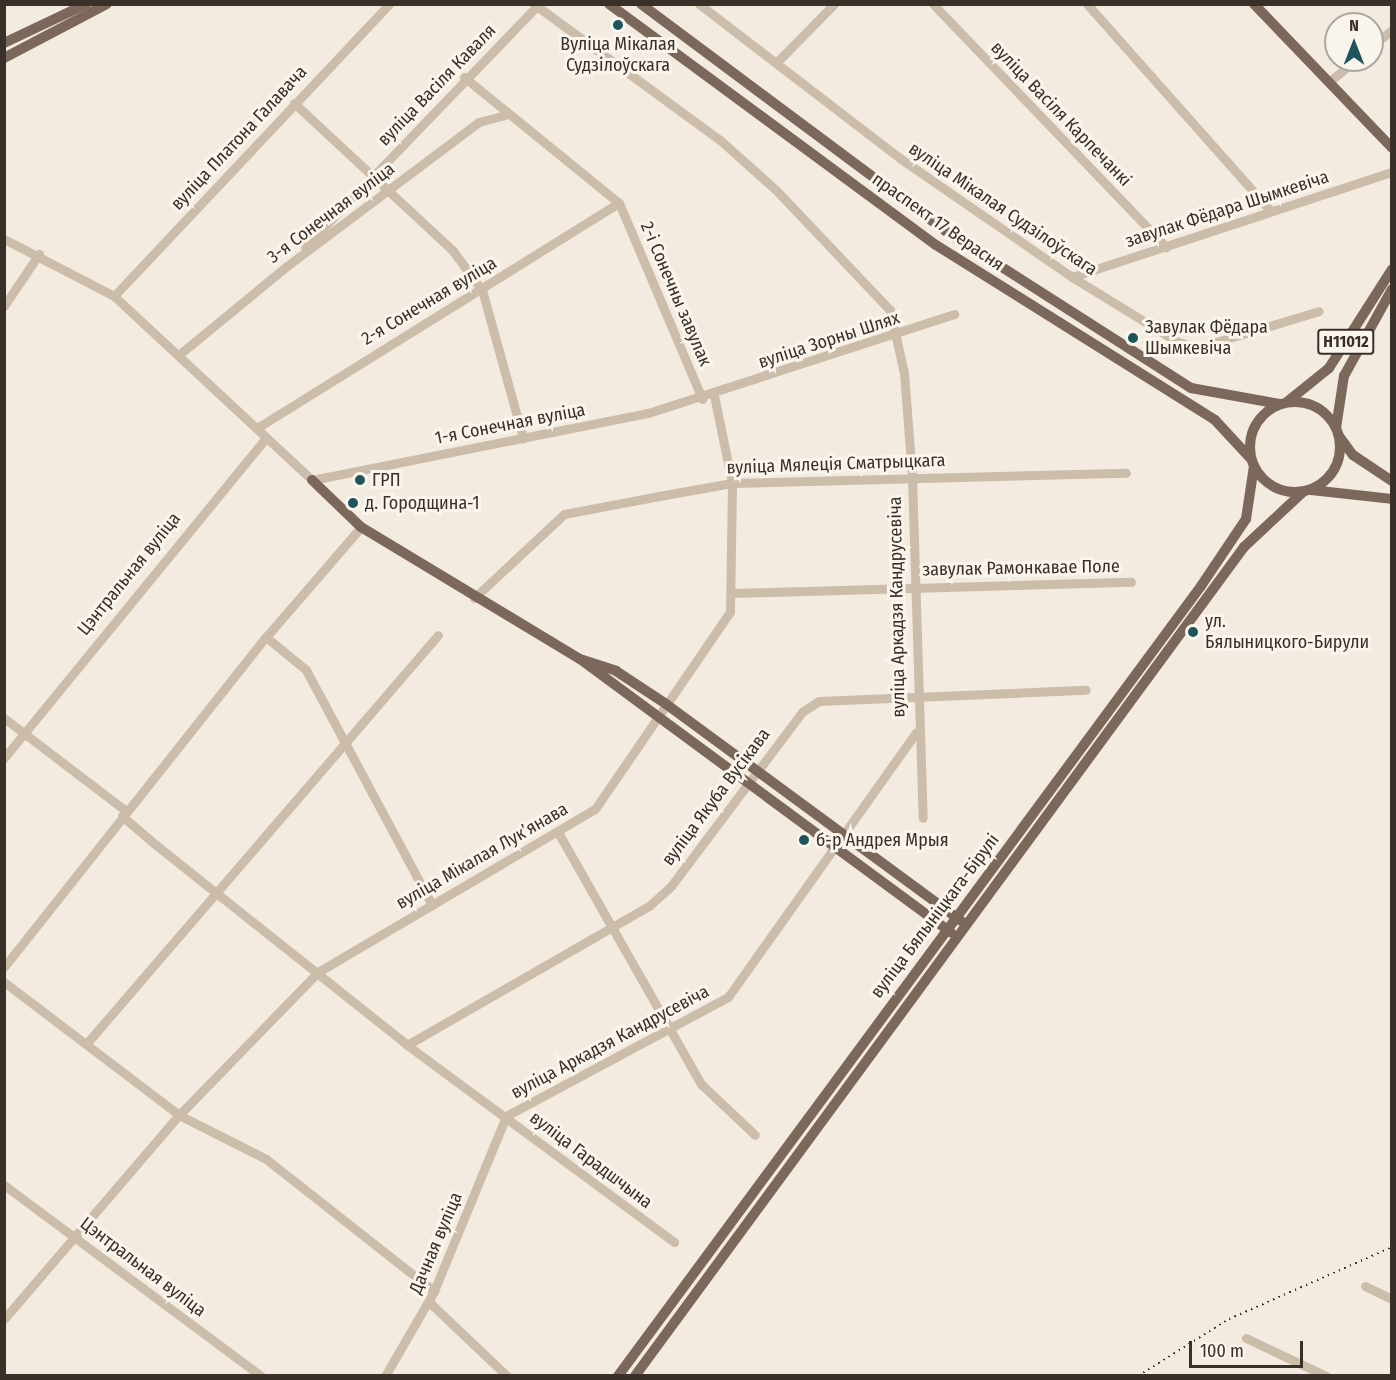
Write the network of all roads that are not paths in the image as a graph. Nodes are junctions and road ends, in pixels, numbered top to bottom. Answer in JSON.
{"nodes":[{"id":1,"x":86,"y":4,"type":"edge"},
{"id":2,"x":107,"y":4,"type":"edge"},
{"id":3,"x":389,"y":4,"type":"edge"},
{"id":4,"x":609,"y":4,"type":"edge"},
{"id":5,"x":641,"y":4,"type":"edge"},
{"id":6,"x":699,"y":4,"type":"edge"},
{"id":7,"x":834,"y":4,"type":"edge"},
{"id":8,"x":933,"y":4,"type":"edge"},
{"id":9,"x":1087,"y":4,"type":"edge"},
{"id":10,"x":1254,"y":4,"type":"edge"},
{"id":11,"x":537,"y":5,"type":"edge"},
{"id":12,"x":4,"y":43,"type":"edge"},
{"id":13,"x":4,"y":58,"type":"edge"},
{"id":14,"x":776,"y":63,"type":"junction"},
{"id":15,"x":1340,"y":72,"type":"edge"},
{"id":16,"x":464,"y":77,"type":"junction"},
{"id":17,"x":1329,"y":81,"type":"junction"},
{"id":18,"x":294,"y":103,"type":"junction"},
{"id":19,"x":508,"y":116,"type":"junction"},
{"id":20,"x":1392,"y":148,"type":"edge"},
{"id":21,"x":1392,"y":172,"type":"edge"},
{"id":22,"x":373,"y":176,"type":"junction"},
{"id":23,"x":388,"y":191,"type":"junction"},
{"id":24,"x":619,"y":203,"type":"junction"},
{"id":25,"x":1270,"y":211,"type":"junction"},
{"id":26,"x":4,"y":239,"type":"edge"},
{"id":27,"x":1166,"y":247,"type":"junction"},
{"id":28,"x":39,"y":254,"type":"junction"},
{"id":29,"x":287,"y":266,"type":"junction"},
{"id":30,"x":1392,"y":269,"type":"edge"},
{"id":31,"x":1072,"y":277,"type":"junction"},
{"id":32,"x":1392,"y":289,"type":"edge"},
{"id":33,"x":482,"y":290,"type":"junction"},
{"id":34,"x":114,"y":296,"type":"junction"},
{"id":35,"x":4,"y":306,"type":"edge"},
{"id":36,"x":1319,"y":311,"type":"dead end"},
{"id":37,"x":954,"y":314,"type":"dead end"},
{"id":38,"x":897,"y":336,"type":"junction"},
{"id":39,"x":181,"y":353,"type":"junction"},
{"id":40,"x":714,"y":395,"type":"junction"},
{"id":41,"x":702,"y":399,"type":"junction"},
{"id":42,"x":1283,"y":403,"type":"junction"},
{"id":43,"x":257,"y":428,"type":"junction"},
{"id":44,"x":1338,"y":432,"type":"junction"},
{"id":45,"x":266,"y":438,"type":"junction"},
{"id":46,"x":523,"y":438,"type":"junction"},
{"id":47,"x":1252,"y":462,"type":"junction"},
{"id":48,"x":1126,"y":473,"type":"dead end"},
{"id":49,"x":912,"y":477,"type":"junction"},
{"id":50,"x":312,"y":480,"type":"junction"},
{"id":51,"x":1392,"y":481,"type":"edge"},
{"id":52,"x":732,"y":483,"type":"junction"},
{"id":53,"x":1307,"y":491,"type":"junction"},
{"id":54,"x":1392,"y":499,"type":"edge"},
{"id":55,"x":361,"y":527,"type":"junction"},
{"id":56,"x":1131,"y":582,"type":"dead end"},
{"id":57,"x":914,"y":588,"type":"junction"},
{"id":58,"x":732,"y":593,"type":"junction"},
{"id":59,"x":474,"y":598,"type":"junction"},
{"id":60,"x":438,"y":635,"type":"dead end"},
{"id":61,"x":266,"y":637,"type":"junction"},
{"id":62,"x":580,"y":659,"type":"junction"},
{"id":63,"x":1086,"y":690,"type":"dead end"},
{"id":64,"x":915,"y":696,"type":"junction"},
{"id":65,"x":666,"y":704,"type":"junction"},
{"id":66,"x":658,"y":715,"type":"junction"},
{"id":67,"x":4,"y":718,"type":"edge"},
{"id":68,"x":916,"y":732,"type":"junction"},
{"id":69,"x":21,"y":733,"type":"junction"},
{"id":70,"x":344,"y":741,"type":"junction"},
{"id":71,"x":4,"y":758,"type":"edge"},
{"id":72,"x":754,"y":771,"type":"junction"},
{"id":73,"x":746,"y":781,"type":"junction"},
{"id":74,"x":124,"y":814,"type":"junction"},
{"id":75,"x":923,"y":818,"type":"dead end"},
{"id":76,"x":559,"y":834,"type":"junction"},
{"id":77,"x":842,"y":835,"type":"junction"},
{"id":78,"x":835,"y":845,"type":"junction"},
{"id":79,"x":215,"y":892,"type":"junction"},
{"id":80,"x":432,"y":905,"type":"junction"},
{"id":81,"x":955,"y":917,"type":"junction"},
{"id":82,"x":965,"y":924,"type":"junction"},
{"id":83,"x":946,"y":929,"type":"junction"},
{"id":84,"x":613,"y":930,"type":"junction"},
{"id":85,"x":956,"y":937,"type":"junction"},
{"id":86,"x":4,"y":967,"type":"edge"},
{"id":87,"x":318,"y":972,"type":"junction"},
{"id":88,"x":4,"y":982,"type":"edge"},
{"id":89,"x":668,"y":1031,"type":"junction"},
{"id":90,"x":87,"y":1043,"type":"junction"},
{"id":91,"x":407,"y":1045,"type":"junction"},
{"id":92,"x":179,"y":1115,"type":"junction"},
{"id":93,"x":506,"y":1116,"type":"junction"},
{"id":94,"x":755,"y":1135,"type":"dead end"},
{"id":95,"x":4,"y":1185,"type":"edge"},
{"id":96,"x":77,"y":1239,"type":"junction"},
{"id":97,"x":674,"y":1242,"type":"dead end"},
{"id":98,"x":1365,"y":1286,"type":"dead end"},
{"id":99,"x":434,"y":1291,"type":"junction"},
{"id":100,"x":1392,"y":1299,"type":"edge"},
{"id":101,"x":429,"y":1302,"type":"junction"},
{"id":102,"x":4,"y":1319,"type":"edge"},
{"id":103,"x":1246,"y":1338,"type":"dead end"},
{"id":104,"x":261,"y":1376,"type":"edge"},
{"id":105,"x":385,"y":1376,"type":"edge"},
{"id":106,"x":507,"y":1376,"type":"edge"},
{"id":107,"x":618,"y":1376,"type":"edge"},
{"id":108,"x":635,"y":1376,"type":"edge"},
{"id":109,"x":1326,"y":1376,"type":"edge"}],
"edges":[{"from":1,"to":12,"type":"main road"},
{"from":2,"to":13,"type":"main road"},
{"from":3,"to":18,"type":"street","name":"вуліца Платона Галавача"},
{"from":4,"to":47,"type":"main road","name":"праспект 17 Верасня"},
{"from":5,"to":42,"type":"main road","name":"праспект 17 Верасня"},
{"from":6,"to":14,"type":"street","name":"вуліца Мікалая Судзілоўскага"},
{"from":7,"to":14,"type":"street"},
{"from":8,"to":27,"type":"street","name":"вуліца Васіля Карпечанкі"},
{"from":9,"to":25,"type":"street"},
{"from":10,"to":17,"type":"main road"},
{"from":11,"to":16,"type":"street","name":"вуліца Васіля Каваля"},
{"from":11,"to":38,"type":"street"},
{"from":14,"to":31,"type":"street","name":"вуліца Мікалая Судзілоўскага"},
{"from":15,"to":17,"type":"street"},
{"from":16,"to":19,"type":"street"},
{"from":16,"to":22,"type":"street","name":"вуліца Васіля Каваля"},
{"from":17,"to":20,"type":"main road"},
{"from":18,"to":22,"type":"street"},
{"from":18,"to":34,"type":"street","name":"вуліца Платона Галавача"},
{"from":19,"to":23,"type":"street","name":"3-я Сонечная вуліца"},
{"from":19,"to":24,"type":"street"},
{"from":21,"to":25,"type":"street","name":"завулак Фёдара Шымкевіча"},
{"from":22,"to":23,"type":"street"},
{"from":22,"to":29,"type":"street","name":"вуліца Васіля Каваля"},
{"from":23,"to":29,"type":"street","name":"3-я Сонечная вуліца"},
{"from":23,"to":33,"type":"street"},
{"from":24,"to":33,"type":"street","name":"2-я Сонечная вуліца"},
{"from":24,"to":41,"type":"street","name":"2-і Сонечны завулак"},
{"from":25,"to":27,"type":"street","name":"завулак Фёдара Шымкевіча"},
{"from":26,"to":28,"type":"street"},
{"from":27,"to":31,"type":"street","name":"завулак Фёдара Шымкевіча"},
{"from":28,"to":34,"type":"street"},
{"from":28,"to":35,"type":"street"},
{"from":29,"to":39,"type":"street","name":"3-я Сонечная вуліца"},
{"from":30,"to":42,"type":"main road","number":"Н11012"},
{"from":31,"to":36,"type":"street","name":"вуліца Мікалая Судзілоўскага"},
{"from":32,"to":44,"type":"main road","number":"Н11012"},
{"from":33,"to":43,"type":"street","name":"2-я Сонечная вуліца"},
{"from":33,"to":46,"type":"street"},
{"from":34,"to":39,"type":"street"},
{"from":37,"to":38,"type":"street","name":"вуліца Зорны Шлях"},
{"from":38,"to":40,"type":"street","name":"вуліца Зорны Шлях"},
{"from":38,"to":49,"type":"street","name":"вуліца Аркадзя Кандрусевіча"},
{"from":39,"to":43,"type":"street"},
{"from":40,"to":41,"type":"street","name":"1-я Сонечная вуліца"},
{"from":40,"to":52,"type":"street","name":"вуліца Мікалая Лукʼянава"},
{"from":41,"to":46,"type":"street","name":"1-я Сонечная вуліца"},
{"from":42,"to":44,"type":"main road"},
{"from":42,"to":47,"type":"main road","number":"Н11012"},
{"from":43,"to":45,"type":"street"},
{"from":44,"to":51,"type":"main road"},
{"from":44,"to":53,"type":"main road","number":"Н11012"},
{"from":45,"to":50,"type":"street"},
{"from":45,"to":69,"type":"street","name":"Цэнтральная вуліца"},
{"from":46,"to":50,"type":"street","name":"1-я Сонечная вуліца"},
{"from":47,"to":53,"type":"main road"},
{"from":47,"to":81,"type":"main road","name":"вуліца Бялыніцкага-Бірулі","number":"Н11012"},
{"from":48,"to":49,"type":"street","name":"вуліца Мялеція Сматрыцкага"},
{"from":49,"to":52,"type":"street","name":"вуліца Мялеція Сматрыцкага"},
{"from":49,"to":57,"type":"street","name":"вуліца Аркадзя Кандрусевіча"},
{"from":50,"to":55,"type":"main road"},
{"from":52,"to":58,"type":"street","name":"вуліца Мікалая Лукʼянава"},
{"from":52,"to":59,"type":"street","name":"вуліца Мялеція Сматрыцкага"},
{"from":53,"to":54,"type":"main road"},
{"from":53,"to":82,"type":"main road","name":"вуліца Бялыніцкага-Бірулі","number":"Н11012"},
{"from":55,"to":59,"type":"main road"},
{"from":55,"to":61,"type":"street"},
{"from":56,"to":57,"type":"street","name":"завулак Рамонкавае Поле"},
{"from":57,"to":58,"type":"street","name":"завулак Рамонкавае Поле"},
{"from":57,"to":64,"type":"street","name":"вуліца Аркадзя Кандрусевіча"},
{"from":58,"to":65,"type":"street","name":"вуліца Мікалая Лукʼянава"},
{"from":59,"to":62,"type":"main road"},
{"from":60,"to":70,"type":"street"},
{"from":61,"to":70,"type":"street"},
{"from":61,"to":74,"type":"street"},
{"from":62,"to":65,"type":"main road"},
{"from":62,"to":66,"type":"main road"},
{"from":63,"to":64,"type":"street","name":"вуліца Якуба Вусікава"},
{"from":64,"to":68,"type":"street","name":"вуліца Аркадзя Кандрусевіча"},
{"from":64,"to":72,"type":"street","name":"вуліца Якуба Вусікава"},
{"from":65,"to":66,"type":"street","name":"вуліца Мікалая Лукʼянава"},
{"from":65,"to":72,"type":"main road"},
{"from":66,"to":73,"type":"main road"},
{"from":66,"to":76,"type":"street","name":"вуліца Мікалая Лукʼянава"},
{"from":67,"to":69,"type":"street"},
{"from":68,"to":75,"type":"street"},
{"from":68,"to":77,"type":"street","name":"вуліца Аркадзя Кандрусевіча"},
{"from":69,"to":71,"type":"street","name":"Цэнтральная вуліца"},
{"from":69,"to":74,"type":"street"},
{"from":70,"to":79,"type":"street"},
{"from":70,"to":80,"type":"street"},
{"from":72,"to":73,"type":"street","name":"вуліца Якуба Вусікава"},
{"from":72,"to":77,"type":"main road"},
{"from":73,"to":78,"type":"main road"},
{"from":73,"to":84,"type":"street","name":"вуліца Якуба Вусікава"},
{"from":74,"to":79,"type":"street"},
{"from":74,"to":86,"type":"street"},
{"from":76,"to":80,"type":"street","name":"вуліца Мікалая Лукʼянава"},
{"from":76,"to":84,"type":"street"},
{"from":77,"to":78,"type":"street","name":"вуліца Аркадзя Кандрусевіча"},
{"from":77,"to":81,"type":"main road"},
{"from":78,"to":83,"type":"main road"},
{"from":78,"to":89,"type":"street","name":"вуліца Аркадзя Кандрусевіча"},
{"from":79,"to":87,"type":"street"},
{"from":79,"to":90,"type":"street"},
{"from":80,"to":87,"type":"street","name":"вуліца Мікалая Лукʼянава"},
{"from":81,"to":82,"type":"main road"},
{"from":81,"to":83,"type":"main road","name":"вуліца Бялыніцкага-Бірулі"},
{"from":82,"to":85,"type":"main road","name":"вуліца Бялыніцкага-Бірулі","number":"Н11012"},
{"from":83,"to":85,"type":"main road"},
{"from":83,"to":107,"type":"main road","name":"вуліца Бялыніцкага-Бірулі"},
{"from":84,"to":89,"type":"street"},
{"from":84,"to":91,"type":"street","name":"вуліца Якуба Вусікава"},
{"from":85,"to":108,"type":"main road","name":"вуліца Бялыніцкага-Бірулі"},
{"from":87,"to":91,"type":"street","name":"вуліца Гарадшчына"},
{"from":87,"to":92,"type":"street","name":"вуліца Мікалая Лукʼянава"},
{"from":88,"to":90,"type":"street"},
{"from":89,"to":93,"type":"street","name":"вуліца Аркадзя Кандрусевіча"},
{"from":89,"to":94,"type":"street"},
{"from":90,"to":92,"type":"street"},
{"from":91,"to":93,"type":"street","name":"вуліца Гарадшчына"},
{"from":92,"to":96,"type":"street","name":"вуліца Мікалая Лукʼянава"},
{"from":92,"to":99,"type":"street"},
{"from":93,"to":97,"type":"street","name":"вуліца Гарадшчына"},
{"from":93,"to":99,"type":"street","name":"Дачная вуліца"},
{"from":95,"to":96,"type":"street","name":"Цэнтральная вуліца"},
{"from":96,"to":102,"type":"street","name":"вуліца Мікалая Лукʼянава"},
{"from":96,"to":104,"type":"street","name":"Цэнтральная вуліца"},
{"from":98,"to":100,"type":"street"},
{"from":99,"to":101,"type":"street","name":"Дачная вуліца"},
{"from":101,"to":105,"type":"street","name":"Дачная вуліца"},
{"from":101,"to":106,"type":"street"},
{"from":103,"to":109,"type":"street"}]}
